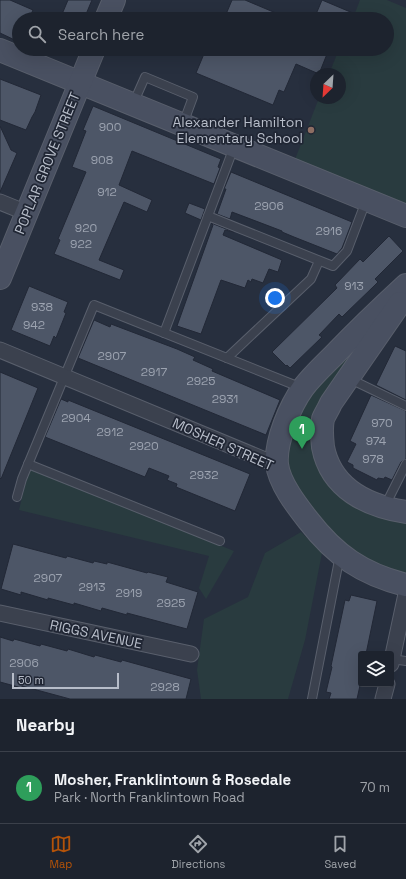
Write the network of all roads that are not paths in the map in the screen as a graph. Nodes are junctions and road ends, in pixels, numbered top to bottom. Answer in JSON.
{"nodes":[{"id":1,"x":114,"y":0,"type":"edge"},
{"id":2,"x":109,"y":12,"type":"edge"},
{"id":3,"x":0,"y":50,"type":"edge"},
{"id":4,"x":12,"y":55,"type":"edge"},
{"id":5,"x":15,"y":56,"type":"edge"},
{"id":6,"x":91,"y":56,"type":"edge"},
{"id":7,"x":80,"y":83,"type":"junction"},
{"id":8,"x":133,"y":105,"type":"junction"},
{"id":9,"x":183,"y":125,"type":"junction"},
{"id":10,"x":234,"y":146,"type":"junction"},
{"id":11,"x":366,"y":200,"type":"junction"},
{"id":12,"x":0,"y":202,"type":"edge"},
{"id":13,"x":27,"y":213,"type":"junction"},
{"id":14,"x":208,"y":216,"type":"junction"},
{"id":15,"x":406,"y":216,"type":"edge"},
{"id":16,"x":319,"y":261,"type":"junction"},
{"id":17,"x":0,"y":278,"type":"edge"},
{"id":18,"x":406,"y":285,"type":"edge"},
{"id":19,"x":406,"y":294,"type":"edge"},
{"id":20,"x":164,"y":333,"type":"junction"},
{"id":21,"x":0,"y":350,"type":"edge"},
{"id":22,"x":227,"y":358,"type":"junction"},
{"id":23,"x":64,"y":376,"type":"junction"},
{"id":24,"x":348,"y":378,"type":"junction"},
{"id":25,"x":303,"y":388,"type":"junction"},
{"id":26,"x":406,"y":406,"type":"edge"},
{"id":27,"x":28,"y":464,"type":"junction"},
{"id":28,"x":406,"y":464,"type":"edge"},
{"id":29,"x":277,"y":465,"type":"junction"},
{"id":30,"x":17,"y":497,"type":"dead end"},
{"id":31,"x":384,"y":508,"type":"junction"},
{"id":32,"x":406,"y":512,"type":"edge"},
{"id":33,"x":220,"y":541,"type":"dead end"},
{"id":34,"x":340,"y":554,"type":"junction"},
{"id":35,"x":406,"y":586,"type":"edge"},
{"id":36,"x":406,"y":594,"type":"edge"},
{"id":37,"x":0,"y":613,"type":"edge"},
{"id":38,"x":191,"y":654,"type":"dead end"},
{"id":39,"x":396,"y":661,"type":"edge"},
{"id":40,"x":386,"y":687,"type":"edge"},
{"id":41,"x":312,"y":699,"type":"edge"},
{"id":42,"x":384,"y":699,"type":"edge"}],
"edges":[{"from":1,"to":2,"type":"street"},
{"from":3,"to":4,"type":"street"},
{"from":5,"to":7,"type":"street"},
{"from":6,"to":7,"type":"street","name":"POPLAR GROVE STREET"},
{"from":7,"to":8,"type":"street"},
{"from":7,"to":13,"type":"street","name":"POPLAR GROVE STREET"},
{"from":8,"to":9,"type":"street"},
{"from":8,"to":9,"type":"lane"},
{"from":9,"to":10,"type":"street"},
{"from":10,"to":11,"type":"street"},
{"from":10,"to":14,"type":"lane"},
{"from":11,"to":15,"type":"street"},
{"from":11,"to":16,"type":"lane"},
{"from":12,"to":13,"type":"street"},
{"from":13,"to":17,"type":"street","name":"POPLAR GROVE STREET"},
{"from":14,"to":16,"type":"lane"},
{"from":14,"to":20,"type":"lane"},
{"from":16,"to":22,"type":"lane"},
{"from":18,"to":25,"type":"street"},
{"from":19,"to":24,"type":"street"},
{"from":20,"to":22,"type":"lane"},
{"from":20,"to":23,"type":"lane"},
{"from":21,"to":23,"type":"street","name":"MOSHER STREET"},
{"from":22,"to":25,"type":"lane"},
{"from":23,"to":27,"type":"lane"},
{"from":23,"to":29,"type":"street","name":"MOSHER STREET"},
{"from":24,"to":26,"type":"lane"},
{"from":24,"to":31,"type":"street"},
{"from":25,"to":29,"type":"street"},
{"from":27,"to":30,"type":"lane"},
{"from":27,"to":33,"type":"lane"},
{"from":28,"to":31,"type":"lane"},
{"from":29,"to":34,"type":"street","name":"MOSHER STREET"},
{"from":31,"to":32,"type":"street"},
{"from":34,"to":35,"type":"street","name":"MOSHER STREET"},
{"from":34,"to":41,"type":"lane"},
{"from":36,"to":39,"type":"street"},
{"from":37,"to":38,"type":"street","name":"RIGGS AVENUE"},
{"from":40,"to":42,"type":"street"}]}
